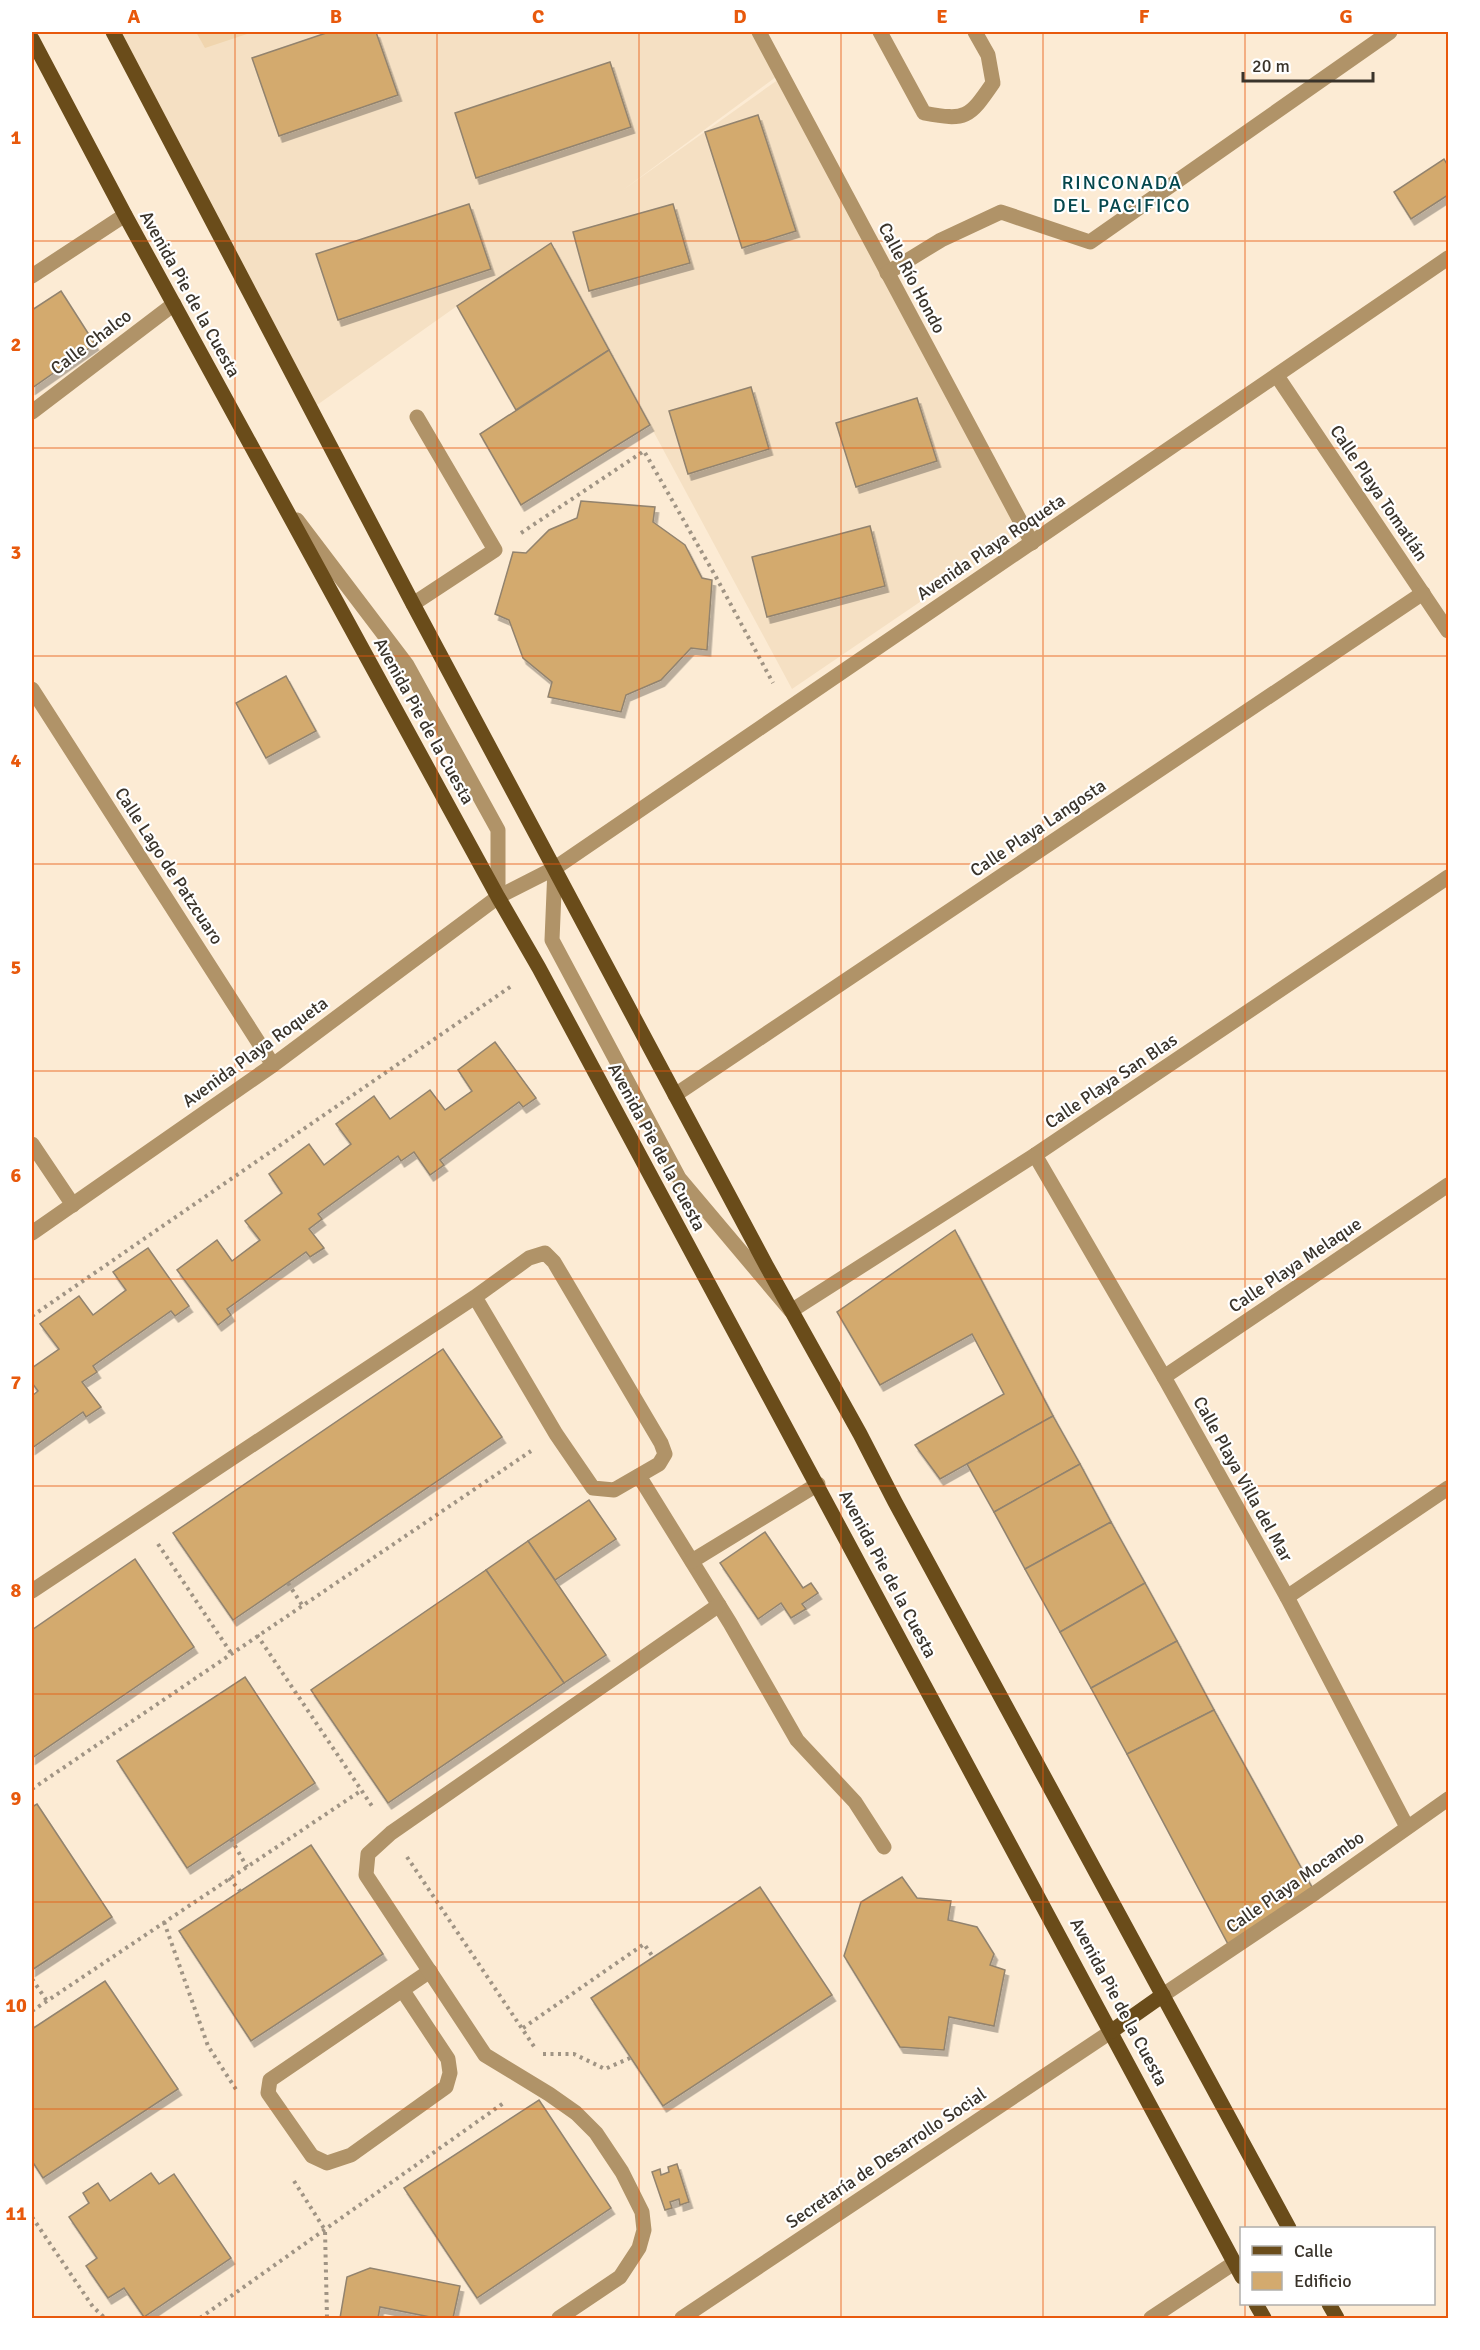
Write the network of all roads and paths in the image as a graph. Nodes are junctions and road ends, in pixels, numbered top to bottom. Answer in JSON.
{"nodes":[{"id":1,"x":113,"y":32,"type":"edge"},
{"id":2,"x":759,"y":32,"type":"edge"},
{"id":3,"x":880,"y":32,"type":"edge"},
{"id":4,"x":975,"y":32,"type":"edge"},
{"id":5,"x":1390,"y":32,"type":"edge"},
{"id":6,"x":32,"y":39,"type":"edge"},
{"id":7,"x":125,"y":215,"type":"junction"},
{"id":8,"x":1449,"y":258,"type":"edge"},
{"id":9,"x":887,"y":273,"type":"junction"},
{"id":10,"x":32,"y":276,"type":"edge"},
{"id":11,"x":174,"y":304,"type":"junction"},
{"id":12,"x":1277,"y":376,"type":"junction"},
{"id":13,"x":32,"y":412,"type":"edge"},
{"id":14,"x":417,"y":417,"type":"dead end"},
{"id":15,"x":276,"y":493,"type":"junction"},
{"id":16,"x":1032,"y":543,"type":"junction"},
{"id":17,"x":495,"y":550,"type":"junction"},
{"id":18,"x":1423,"y":593,"type":"junction"},
{"id":19,"x":413,"y":604,"type":"junction"},
{"id":20,"x":1449,"y":631,"type":"edge"},
{"id":21,"x":32,"y":689,"type":"edge"},
{"id":22,"x":789,"y":709,"type":"junction"},
{"id":23,"x":555,"y":868,"type":"junction"},
{"id":24,"x":1449,"y":877,"type":"edge"},
{"id":25,"x":498,"y":897,"type":"junction"},
{"id":26,"x":539,"y":968,"type":"junction"},
{"id":27,"x":273,"y":1065,"type":"junction"},
{"id":28,"x":675,"y":1095,"type":"junction"},
{"id":29,"x":32,"y":1144,"type":"edge"},
{"id":30,"x":1035,"y":1155,"type":"junction"},
{"id":31,"x":1449,"y":1185,"type":"edge"},
{"id":32,"x":73,"y":1205,"type":"junction"},
{"id":33,"x":32,"y":1233,"type":"edge"},
{"id":34,"x":475,"y":1297,"type":"junction"},
{"id":35,"x":791,"y":1311,"type":"junction"},
{"id":36,"x":32,"y":1316,"type":"edge"},
{"id":37,"x":1164,"y":1377,"type":"junction"},
{"id":38,"x":556,"y":1434,"type":"junction"},
{"id":39,"x":639,"y":1476,"type":"junction"},
{"id":40,"x":818,"y":1484,"type":"junction"},
{"id":41,"x":1449,"y":1488,"type":"edge"},
{"id":42,"x":141,"y":1519,"type":"junction"},
{"id":43,"x":692,"y":1561,"type":"junction"},
{"id":44,"x":288,"y":1583,"type":"dead end"},
{"id":45,"x":32,"y":1592,"type":"edge"},
{"id":46,"x":1287,"y":1597,"type":"junction"},
{"id":47,"x":302,"y":1605,"type":"junction"},
{"id":48,"x":719,"y":1605,"type":"junction"},
{"id":49,"x":231,"y":1653,"type":"junction"},
{"id":50,"x":32,"y":1789,"type":"edge"},
{"id":51,"x":362,"y":1790,"type":"dead end"},
{"id":52,"x":1449,"y":1799,"type":"edge"},
{"id":53,"x":1407,"y":1827,"type":"junction"},
{"id":54,"x":231,"y":1839,"type":"dead end"},
{"id":55,"x":884,"y":1847,"type":"dead end"},
{"id":56,"x":247,"y":1866,"type":"junction"},
{"id":57,"x":230,"y":1878,"type":"junction"},
{"id":58,"x":240,"y":1891,"type":"dead end"},
{"id":59,"x":653,"y":1957,"type":"dead end"},
{"id":60,"x":430,"y":1971,"type":"junction"},
{"id":61,"x":32,"y":1979,"type":"edge"},
{"id":62,"x":403,"y":1991,"type":"junction"},
{"id":63,"x":1162,"y":1995,"type":"junction"},
{"id":64,"x":46,"y":2001,"type":"junction"},
{"id":65,"x":32,"y":2011,"type":"edge"},
{"id":66,"x":522,"y":2029,"type":"dead end"},
{"id":67,"x":1112,"y":2031,"type":"junction"},
{"id":68,"x":539,"y":2054,"type":"dead end"},
{"id":69,"x":630,"y":2058,"type":"dead end"},
{"id":70,"x":32,"y":2217,"type":"edge"},
{"id":71,"x":1288,"y":2227,"type":"edge"},
{"id":72,"x":1234,"y":2263,"type":"junction"},
{"id":73,"x":1240,"y":2274,"type":"edge"},
{"id":74,"x":1257,"y":2305,"type":"edge"},
{"id":75,"x":1330,"y":2305,"type":"edge"},
{"id":76,"x":105,"y":2319,"type":"edge"},
{"id":77,"x":559,"y":2319,"type":"edge"},
{"id":78,"x":682,"y":2319,"type":"edge"},
{"id":79,"x":1151,"y":2319,"type":"edge"},
{"id":80,"x":1264,"y":2319,"type":"edge"},
{"id":81,"x":1337,"y":2319,"type":"edge"}],
"edges":[{"from":1,"to":19,"type":"main road"},
{"from":2,"to":9,"type":"street","name":"Calle Río Hondo"},
{"from":3,"to":4,"type":"street"},
{"from":5,"to":9,"type":"street"},
{"from":6,"to":7,"type":"main road","name":"Avenida Pie de la Cuesta"},
{"from":7,"to":10,"type":"street"},
{"from":7,"to":11,"type":"main road","name":"Avenida Pie de la Cuesta"},
{"from":8,"to":12,"type":"street","name":"Avenida Playa Roqueta"},
{"from":9,"to":16,"type":"street","name":"Calle Río Hondo"},
{"from":11,"to":13,"type":"street","name":"Calle Chalco"},
{"from":11,"to":15,"type":"main road","name":"Avenida Pie de la Cuesta"},
{"from":12,"to":16,"type":"street","name":"Avenida Playa Roqueta"},
{"from":12,"to":18,"type":"street","name":"Calle Playa Tomatlán"},
{"from":14,"to":17,"type":"street"},
{"from":15,"to":25,"type":"main road","name":"Avenida Pie de la Cuesta"},
{"from":15,"to":25,"type":"street"},
{"from":16,"to":22,"type":"street","name":"Avenida Playa Roqueta"},
{"from":17,"to":19,"type":"street"},
{"from":17,"to":22,"type":"path"},
{"from":18,"to":20,"type":"street","name":"Calle Playa Tomatlán"},
{"from":18,"to":28,"type":"street","name":"Calle Playa Langosta"},
{"from":19,"to":23,"type":"main road"},
{"from":21,"to":27,"type":"street","name":"Calle Lago de Patzcuaro"},
{"from":22,"to":23,"type":"street","name":"Avenida Playa Roqueta"},
{"from":23,"to":25,"type":"street","name":"Avenida Playa Roqueta"},
{"from":23,"to":28,"type":"main road"},
{"from":23,"to":35,"type":"street"},
{"from":24,"to":30,"type":"street","name":"Calle Playa San Blas"},
{"from":25,"to":26,"type":"main road","name":"Avenida Pie de la Cuesta"},
{"from":25,"to":27,"type":"street","name":"Avenida Playa Roqueta"},
{"from":26,"to":36,"type":"path"},
{"from":26,"to":40,"type":"main road","name":"Avenida Pie de la Cuesta"},
{"from":27,"to":32,"type":"street","name":"Avenida Playa Roqueta"},
{"from":28,"to":35,"type":"main road"},
{"from":29,"to":32,"type":"street"},
{"from":30,"to":35,"type":"street","name":"Calle Playa San Blas"},
{"from":30,"to":37,"type":"street","name":"Calle Playa Villa del Mar"},
{"from":31,"to":37,"type":"street","name":"Calle Playa Melaque"},
{"from":32,"to":33,"type":"street","name":"Avenida Playa Roqueta"},
{"from":34,"to":38,"type":"street"},
{"from":34,"to":39,"type":"street"},
{"from":34,"to":42,"type":"street"},
{"from":35,"to":63,"type":"main road"},
{"from":37,"to":46,"type":"street","name":"Calle Playa Villa del Mar"},
{"from":38,"to":39,"type":"street"},
{"from":38,"to":47,"type":"path"},
{"from":39,"to":43,"type":"street"},
{"from":40,"to":43,"type":"street"},
{"from":40,"to":67,"type":"main road","name":"Avenida Pie de la Cuesta"},
{"from":41,"to":46,"type":"street"},
{"from":42,"to":45,"type":"street"},
{"from":42,"to":49,"type":"path"},
{"from":43,"to":48,"type":"street"},
{"from":44,"to":47,"type":"path"},
{"from":46,"to":53,"type":"street","name":"Calle Playa Villa del Mar"},
{"from":47,"to":49,"type":"path"},
{"from":48,"to":55,"type":"street"},
{"from":48,"to":60,"type":"street"},
{"from":49,"to":50,"type":"path"},
{"from":51,"to":56,"type":"path"},
{"from":52,"to":53,"type":"street","name":"Calle Playa Mocambo"},
{"from":53,"to":63,"type":"street","name":"Calle Playa Mocambo"},
{"from":54,"to":56,"type":"path"},
{"from":56,"to":57,"type":"path"},
{"from":57,"to":58,"type":"path"},
{"from":57,"to":64,"type":"path"},
{"from":59,"to":66,"type":"path"},
{"from":60,"to":62,"type":"street"},
{"from":60,"to":77,"type":"street"},
{"from":61,"to":64,"type":"path"},
{"from":62,"to":62,"type":"street"},
{"from":63,"to":67,"type":"main road"},
{"from":63,"to":71,"type":"main road"},
{"from":64,"to":65,"type":"path"},
{"from":67,"to":72,"type":"main road","name":"Avenida Pie de la Cuesta"},
{"from":67,"to":78,"type":"street","name":"Secretaría de Desarrollo Social"},
{"from":68,"to":69,"type":"path"},
{"from":70,"to":76,"type":"path"},
{"from":72,"to":73,"type":"main road","name":"Avenida Pie de la Cuesta"},
{"from":72,"to":79,"type":"street"},
{"from":74,"to":80,"type":"main road"},
{"from":75,"to":81,"type":"main road"}]}
